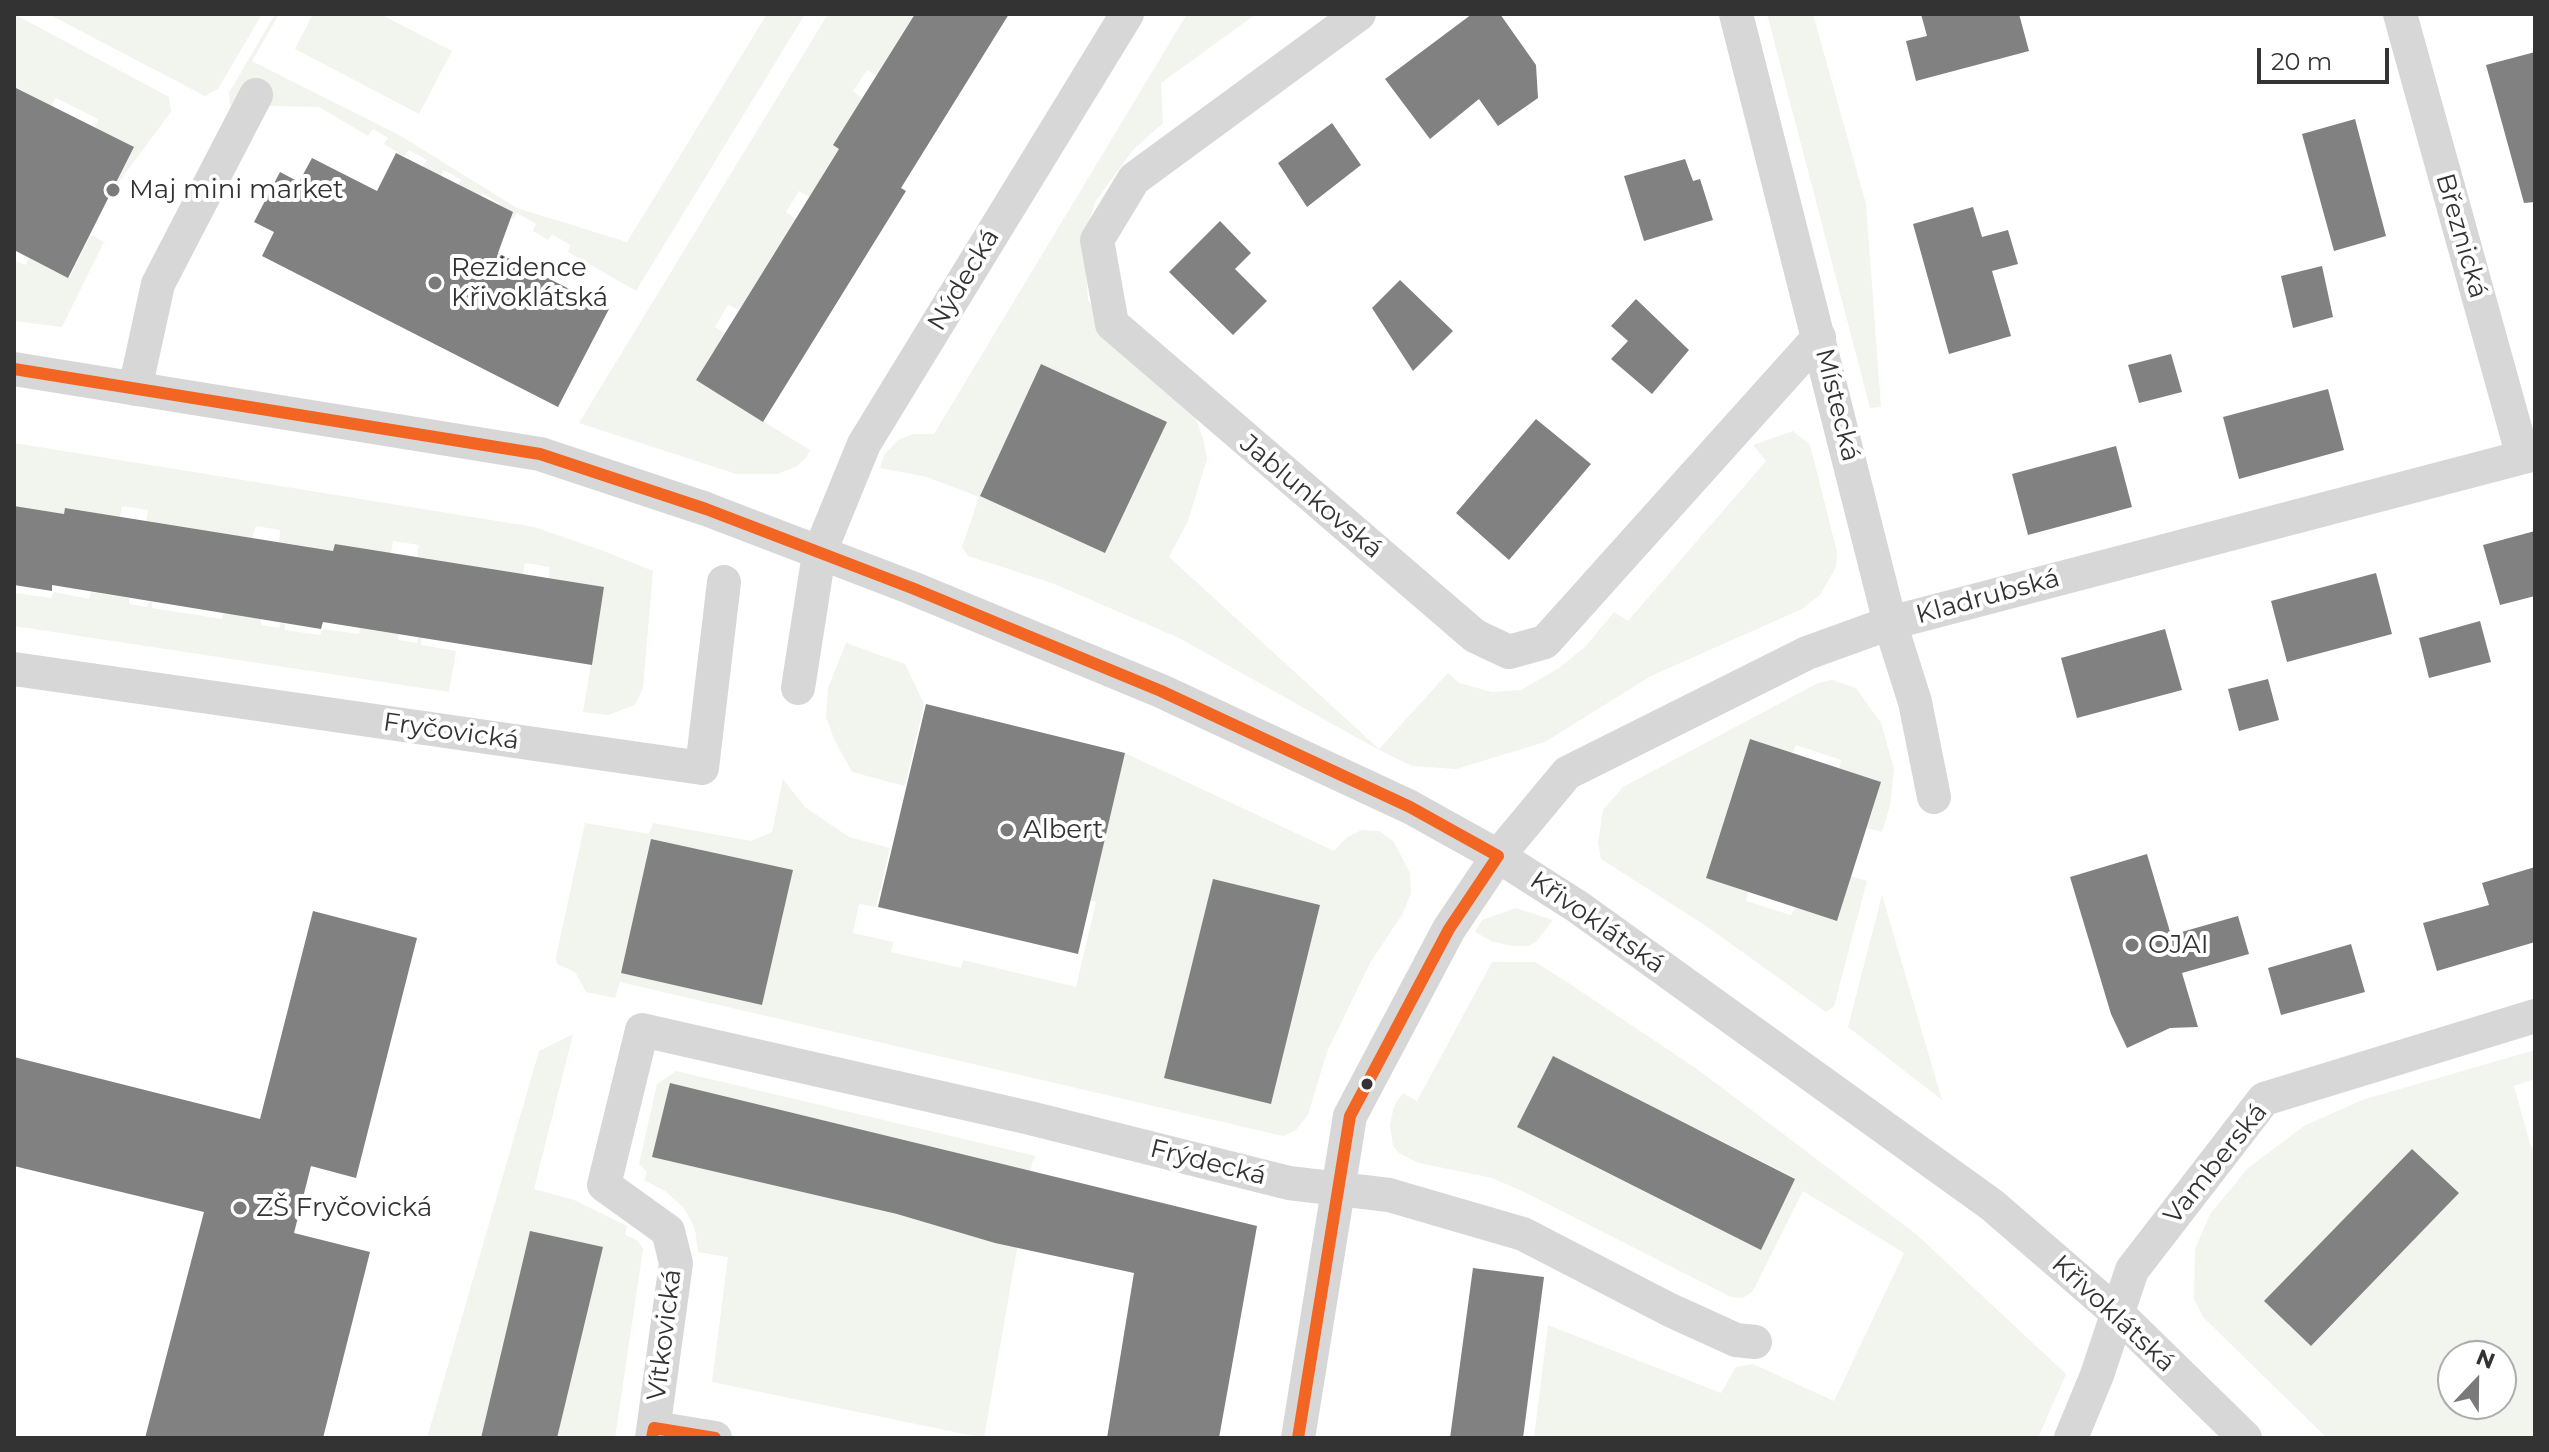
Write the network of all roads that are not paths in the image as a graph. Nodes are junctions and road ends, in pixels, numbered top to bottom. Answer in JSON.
{"nodes":[{"id":1,"x":1127,"y":14,"type":"edge"},
{"id":2,"x":1359,"y":14,"type":"edge"},
{"id":3,"x":1736,"y":14,"type":"edge"},
{"id":4,"x":2400,"y":14,"type":"edge"},
{"id":5,"x":256,"y":95,"type":"dead end"},
{"id":6,"x":1819,"y":337,"type":"junction"},
{"id":7,"x":14,"y":369,"type":"edge"},
{"id":8,"x":135,"y":389,"type":"junction"},
{"id":9,"x":2529,"y":456,"type":"edge"},
{"id":10,"x":819,"y":554,"type":"junction"},
{"id":11,"x":724,"y":582,"type":"dead end"},
{"id":12,"x":1890,"y":623,"type":"junction"},
{"id":13,"x":14,"y":669,"type":"edge"},
{"id":14,"x":798,"y":688,"type":"dead end"},
{"id":15,"x":1934,"y":797,"type":"dead end"},
{"id":16,"x":1498,"y":856,"type":"junction"},
{"id":17,"x":2535,"y":1016,"type":"edge"},
{"id":18,"x":642,"y":1030,"type":"joint"},
{"id":19,"x":1335,"y":1190,"type":"junction"},
{"id":20,"x":2117,"y":1313,"type":"junction"},
{"id":21,"x":1755,"y":1342,"type":"dead end"},
{"id":22,"x":653,"y":1433,"type":"edge"},
{"id":23,"x":715,"y":1438,"type":"edge"},
{"id":24,"x":1298,"y":1438,"type":"edge"},
{"id":25,"x":2071,"y":1438,"type":"edge"},
{"id":26,"x":2245,"y":1438,"type":"edge"}],
"edges":[{"from":1,"to":10,"type":"street","name":"Nýdecká"},
{"from":2,"to":6,"type":"street","name":"Jablunkovská"},
{"from":3,"to":6,"type":"street","name":"Místecká"},
{"from":4,"to":9,"type":"street","name":"Březnická"},
{"from":5,"to":8,"type":"street"},
{"from":6,"to":12,"type":"street","name":"Místecká"},
{"from":7,"to":8,"type":"street","name":"Křivoklátská"},
{"from":8,"to":10,"type":"street","name":"Křivoklátská"},
{"from":9,"to":12,"type":"street","name":"Kladrubská"},
{"from":10,"to":14,"type":"street"},
{"from":10,"to":16,"type":"street","name":"Křivoklátská"},
{"from":11,"to":13,"type":"street","name":"Fryčovická"},
{"from":12,"to":15,"type":"street","name":"Místecká"},
{"from":12,"to":16,"type":"street","name":"Kladrubská"},
{"from":16,"to":19,"type":"street","name":"Kladrubská"},
{"from":16,"to":20,"type":"street","name":"Křivoklátská"},
{"from":17,"to":20,"type":"street","name":"Vamberská"},
{"from":18,"to":19,"type":"street","name":"Frýdecká"},
{"from":18,"to":22,"type":"street","name":"Vítkovická"},
{"from":19,"to":21,"type":"street","name":"Frýdecká"},
{"from":19,"to":24,"type":"street","name":"Kladrubská"},
{"from":20,"to":25,"type":"street","name":"Vamberská"},
{"from":20,"to":26,"type":"street","name":"Křivoklátská"},
{"from":22,"to":23,"type":"street"}]}
